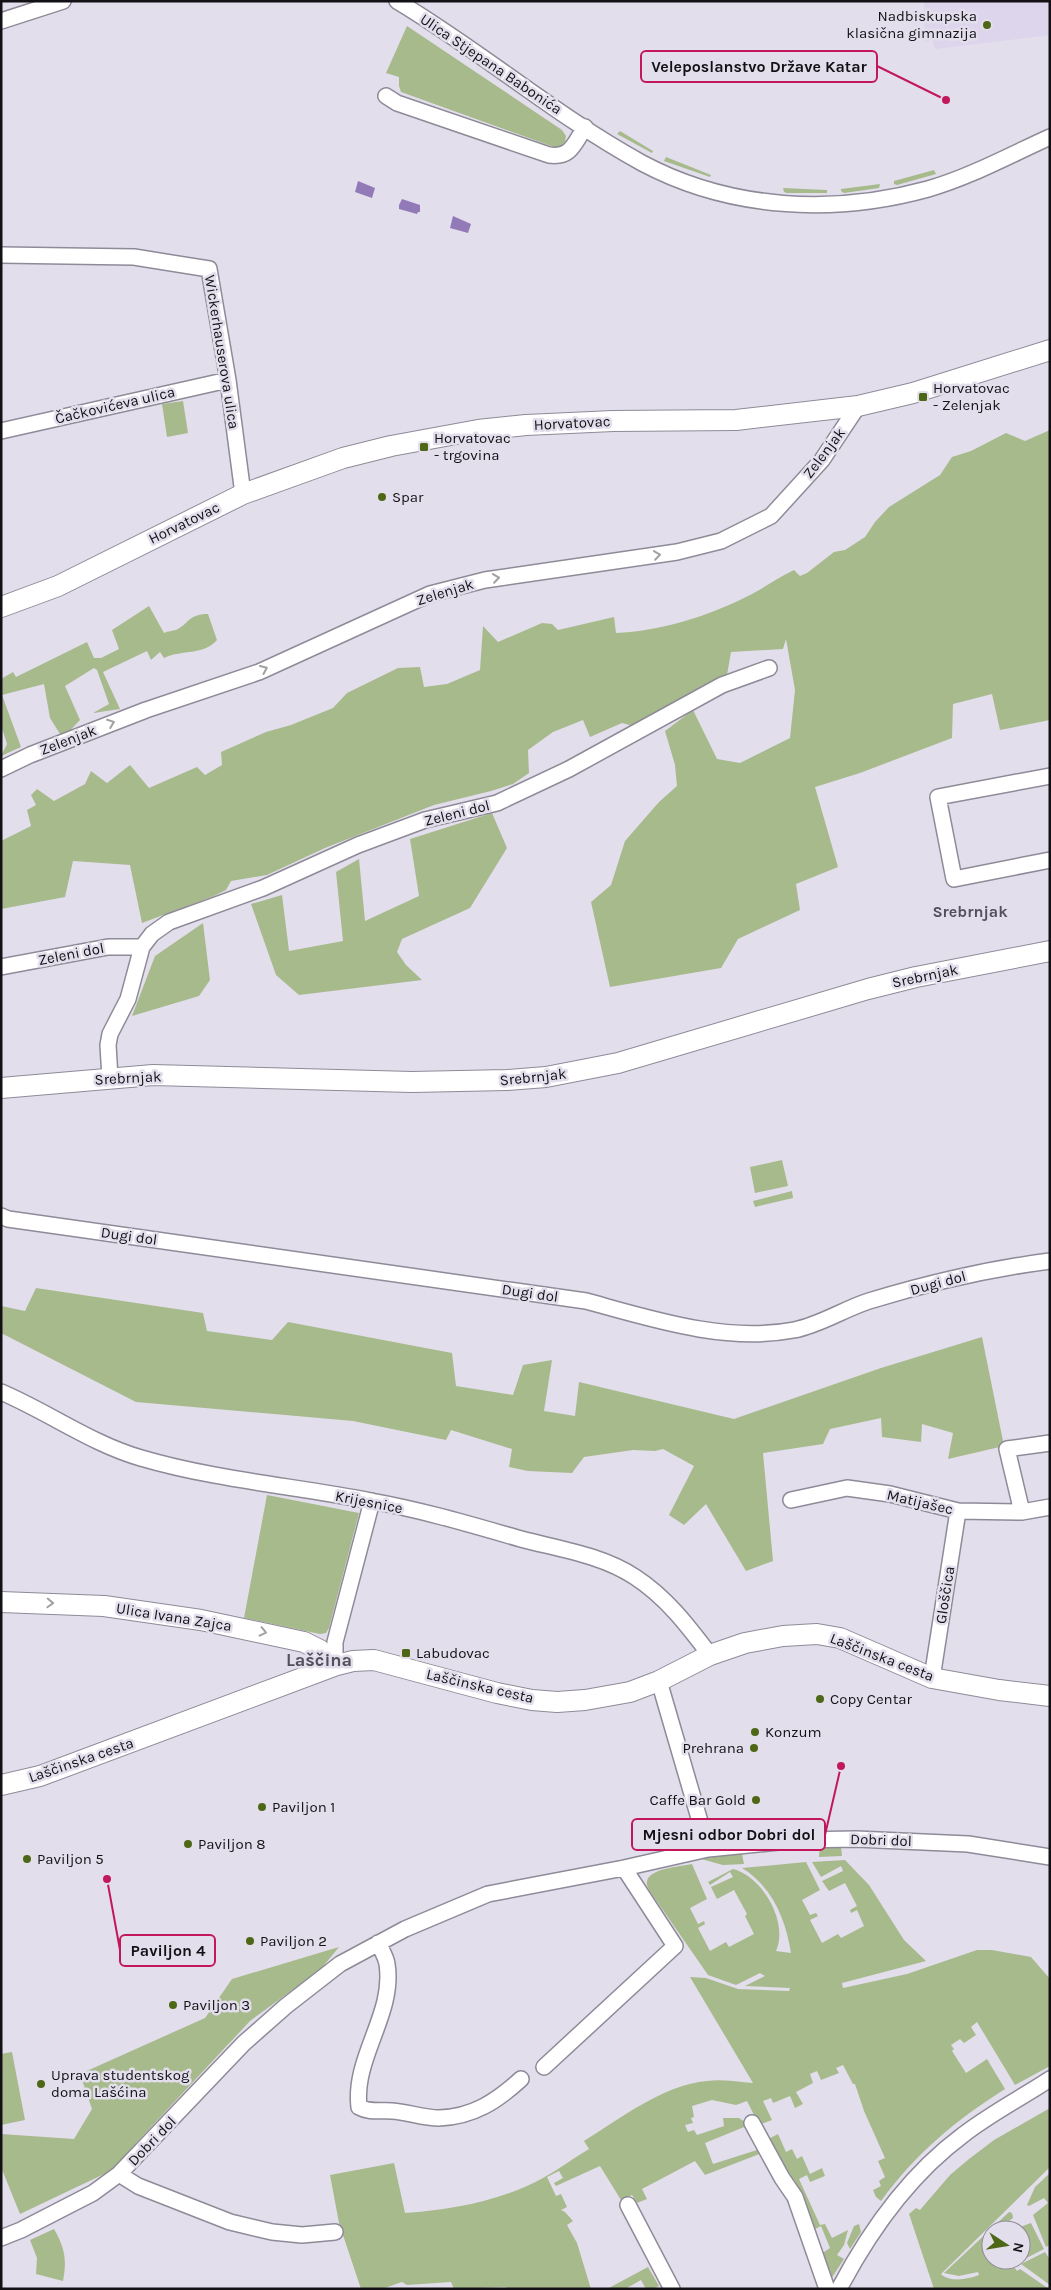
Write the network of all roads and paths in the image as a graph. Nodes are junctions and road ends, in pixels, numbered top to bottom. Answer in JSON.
{"nodes":[{"id":1,"x":63,"y":1,"type":"edge"},
{"id":2,"x":397,"y":1,"type":"edge"},
{"id":3,"x":1,"y":20,"type":"edge"},
{"id":4,"x":386,"y":96,"type":"dead end"},
{"id":5,"x":585,"y":127,"type":"junction"},
{"id":6,"x":1050,"y":137,"type":"edge"},
{"id":7,"x":1,"y":255,"type":"edge"},
{"id":8,"x":1050,"y":350,"type":"edge"},
{"id":9,"x":228,"y":380,"type":"junction"},
{"id":10,"x":858,"y":406,"type":"junction"},
{"id":11,"x":1,"y":431,"type":"edge"},
{"id":12,"x":243,"y":494,"type":"junction"},
{"id":13,"x":1,"y":608,"type":"edge"},
{"id":14,"x":769,"y":668,"type":"dead end"},
{"id":15,"x":1,"y":768,"type":"edge"},
{"id":16,"x":1050,"y":776,"type":"edge"},
{"id":17,"x":1050,"y":860,"type":"edge"},
{"id":18,"x":142,"y":946,"type":"junction"},
{"id":19,"x":1050,"y":951,"type":"edge"},
{"id":20,"x":1,"y":967,"type":"edge"},
{"id":21,"x":110,"y":1078,"type":"junction"},
{"id":22,"x":1,"y":1088,"type":"edge"},
{"id":23,"x":1,"y":1216,"type":"edge"},
{"id":24,"x":1050,"y":1261,"type":"edge"},
{"id":25,"x":1,"y":1392,"type":"edge"},
{"id":26,"x":1050,"y":1443,"type":"edge"},
{"id":27,"x":791,"y":1500,"type":"dead end"},
{"id":28,"x":372,"y":1501,"type":"junction"},
{"id":29,"x":1050,"y":1507,"type":"edge"},
{"id":30,"x":958,"y":1511,"type":"junction"},
{"id":31,"x":1022,"y":1512,"type":"junction"},
{"id":32,"x":1,"y":1602,"type":"edge"},
{"id":33,"x":710,"y":1655,"type":"junction"},
{"id":34,"x":337,"y":1666,"type":"junction"},
{"id":35,"x":932,"y":1678,"type":"junction"},
{"id":36,"x":659,"y":1681,"type":"junction"},
{"id":37,"x":1050,"y":1696,"type":"edge"},
{"id":38,"x":1,"y":1785,"type":"edge"},
{"id":39,"x":708,"y":1849,"type":"junction"},
{"id":40,"x":1050,"y":1857,"type":"edge"},
{"id":41,"x":624,"y":1868,"type":"junction"},
{"id":42,"x":378,"y":1943,"type":"junction"},
{"id":43,"x":544,"y":2067,"type":"dead end"},
{"id":44,"x":1050,"y":2079,"type":"edge"},
{"id":45,"x":521,"y":2080,"type":"dead end"},
{"id":46,"x":752,"y":2123,"type":"dead end"},
{"id":47,"x":119,"y":2174,"type":"junction"},
{"id":48,"x":628,"y":2205,"type":"dead end"},
{"id":49,"x":335,"y":2232,"type":"dead end"},
{"id":50,"x":1,"y":2238,"type":"edge"},
{"id":51,"x":672,"y":2289,"type":"edge"},
{"id":52,"x":827,"y":2289,"type":"edge"},
{"id":53,"x":839,"y":2289,"type":"edge"}],
"edges":[{"from":1,"to":3,"type":"street"},
{"from":2,"to":5,"type":"street","name":"Ulica Stjepana Babonića"},
{"from":4,"to":5,"type":"street"},
{"from":5,"to":6,"type":"street","name":"Ulica Stjepana Babonića"},
{"from":7,"to":9,"type":"street","name":"Wickerhauserova ulica"},
{"from":8,"to":10,"type":"main road","name":"Horvatovac"},
{"from":9,"to":11,"type":"street","name":"Čačkovićeva ulica"},
{"from":9,"to":12,"type":"street","name":"Wickerhauserova ulica"},
{"from":10,"to":12,"type":"main road","name":"Horvatovac"},
{"from":15,"to":10,"type":"street","name":"Zelenjak","one_way":true},
{"from":12,"to":13,"type":"main road","name":"Horvatovac"},
{"from":14,"to":18,"type":"street","name":"Zeleni dol"},
{"from":16,"to":17,"type":"street"},
{"from":18,"to":20,"type":"street","name":"Zeleni dol"},
{"from":18,"to":21,"type":"street"},
{"from":19,"to":21,"type":"main road","name":"Srebrnjak"},
{"from":21,"to":22,"type":"main road","name":"Srebrnjak"},
{"from":23,"to":24,"type":"street","name":"Dugi dol"},
{"from":25,"to":28,"type":"street","name":"Krijesnice"},
{"from":26,"to":31,"type":"street"},
{"from":27,"to":30,"type":"street","name":"Matijašec"},
{"from":28,"to":33,"type":"street","name":"Krijesnice"},
{"from":28,"to":34,"type":"street"},
{"from":29,"to":31,"type":"street","name":"Matijašec"},
{"from":30,"to":31,"type":"street","name":"Matijašec"},
{"from":30,"to":35,"type":"street","name":"Gloščica"},
{"from":32,"to":34,"type":"main road","name":"Ulica Ivana Zajca","one_way":true},
{"from":33,"to":35,"type":"main road","name":"Laščinska cesta"},
{"from":33,"to":36,"type":"main road","name":"Laščinska cesta"},
{"from":34,"to":36,"type":"main road","name":"Laščinska cesta"},
{"from":34,"to":38,"type":"main road","name":"Laščinska cesta"},
{"from":35,"to":37,"type":"main road","name":"Laščinska cesta"},
{"from":36,"to":39,"type":"street"},
{"from":39,"to":40,"type":"street","name":"Dobri dol"},
{"from":39,"to":41,"type":"street","name":"Dobri dol"},
{"from":41,"to":42,"type":"street","name":"Dobri dol"},
{"from":41,"to":43,"type":"street"},
{"from":42,"to":45,"type":"street"},
{"from":42,"to":47,"type":"street","name":"Dobri dol"},
{"from":44,"to":53,"type":"street"},
{"from":46,"to":52,"type":"street"},
{"from":47,"to":49,"type":"street"},
{"from":47,"to":50,"type":"street","name":"Dobri dol"},
{"from":48,"to":51,"type":"street"}]}
